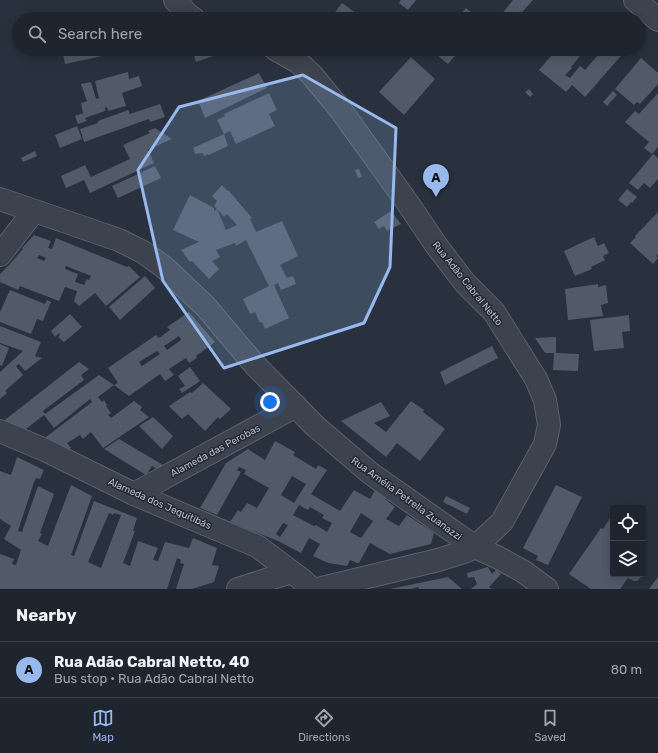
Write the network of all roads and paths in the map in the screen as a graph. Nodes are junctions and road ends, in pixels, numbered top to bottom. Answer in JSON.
{"nodes":[{"id":1,"x":175,"y":0,"type":"edge"},
{"id":2,"x":635,"y":0,"type":"edge"},
{"id":3,"x":185,"y":12,"type":"edge"},
{"id":4,"x":658,"y":20,"type":"edge"},
{"id":5,"x":287,"y":56,"type":"edge"},
{"id":6,"x":0,"y":199,"type":"edge"},
{"id":7,"x":34,"y":211,"type":"junction"},
{"id":8,"x":0,"y":255,"type":"edge"},
{"id":9,"x":296,"y":406,"type":"junction"},
{"id":10,"x":0,"y":432,"type":"edge"},
{"id":11,"x":134,"y":494,"type":"junction"},
{"id":12,"x":475,"y":547,"type":"junction"},
{"id":13,"x":291,"y":572,"type":"junction"},
{"id":14,"x":238,"y":589,"type":"edge"},
{"id":15,"x":312,"y":589,"type":"edge"},
{"id":16,"x":318,"y":589,"type":"edge"},
{"id":17,"x":547,"y":589,"type":"edge"}],
"edges":[{"from":1,"to":3,"type":"street"},
{"from":2,"to":4,"type":"street"},
{"from":5,"to":12,"type":"street","name":"Rua Adão Cabral Netto"},
{"from":6,"to":7,"type":"street","name":"Rua Amélia Petrella Zuanazzi"},
{"from":7,"to":8,"type":"street"},
{"from":7,"to":9,"type":"street","name":"Rua Amélia Petrella Zuanazzi"},
{"from":9,"to":11,"type":"street","name":"Alameda das Perobas"},
{"from":9,"to":12,"type":"street","name":"Rua Amélia Petrella Zuanazzi"},
{"from":10,"to":11,"type":"street","name":"Alameda dos Jequitibás"},
{"from":11,"to":13,"type":"street","name":"Alameda dos Jequitibás"},
{"from":12,"to":16,"type":"street","name":"Rua Adão Cabral Netto"},
{"from":12,"to":17,"type":"street","name":"Rua Amélia Petrella Zuanazzi"},
{"from":13,"to":14,"type":"street"},
{"from":13,"to":15,"type":"street","name":"Alameda dos Jequitibás"}]}
